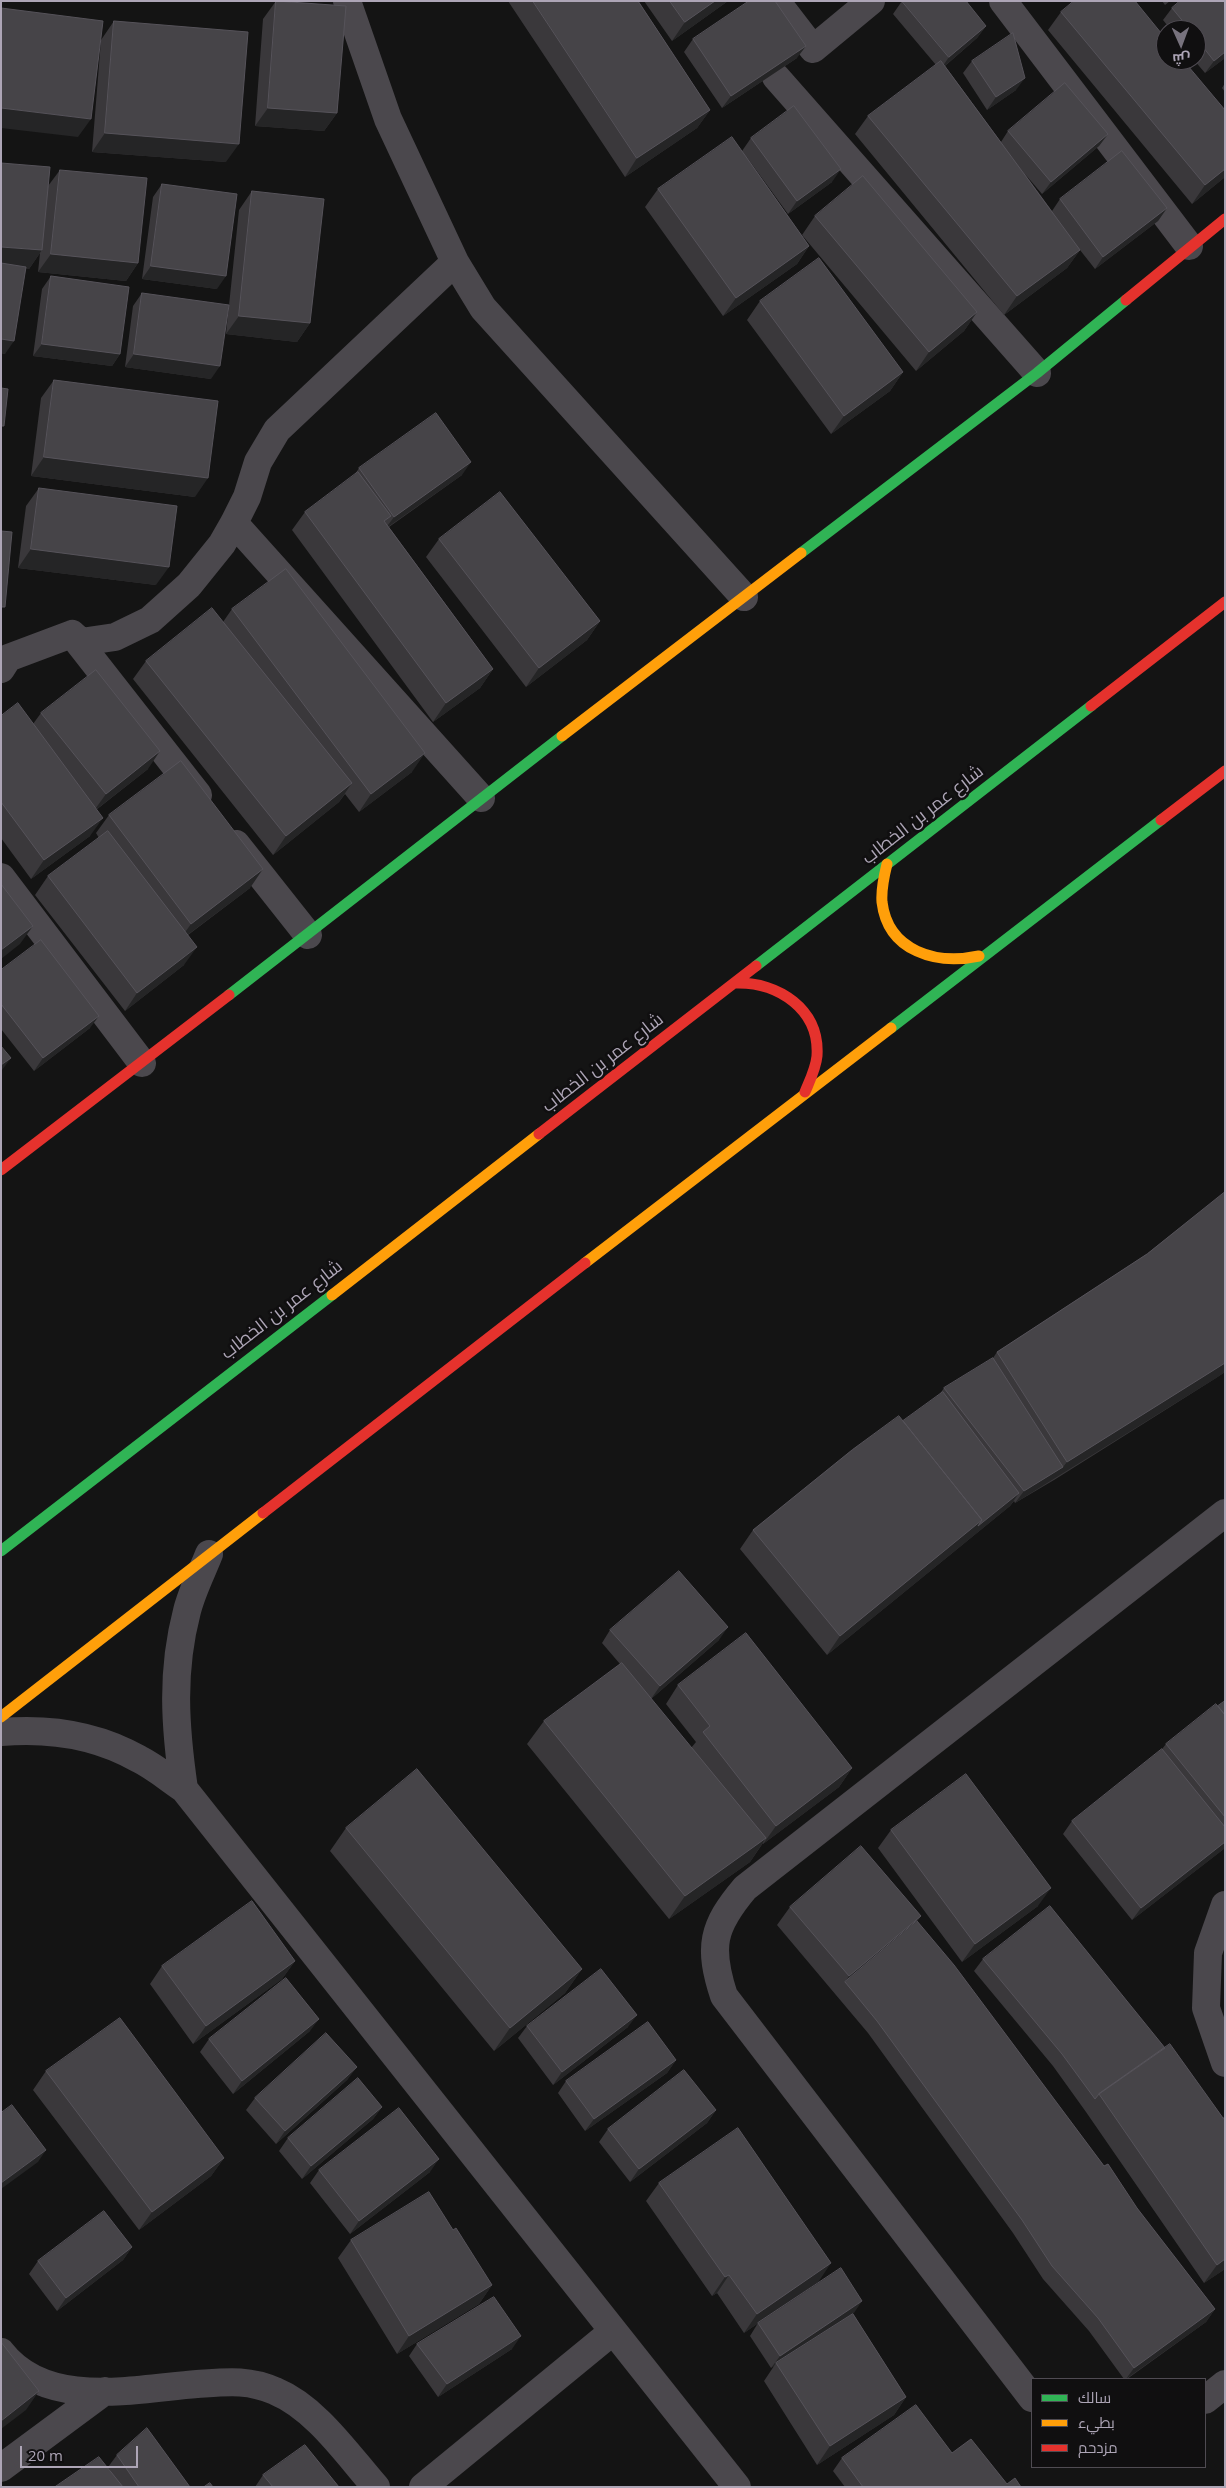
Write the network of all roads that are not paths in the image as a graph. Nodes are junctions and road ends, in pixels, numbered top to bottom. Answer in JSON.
{"nodes":[{"id":1,"x":347,"y":1,"type":"edge"},
{"id":2,"x":776,"y":1,"type":"edge"},
{"id":3,"x":871,"y":1,"type":"edge"},
{"id":4,"x":1003,"y":1,"type":"edge"},
{"id":5,"x":776,"y":77,"type":"edge"},
{"id":6,"x":1225,"y":219,"type":"edge"},
{"id":7,"x":1189,"y":246,"type":"junction"},
{"id":8,"x":455,"y":262,"type":"junction"},
{"id":9,"x":1037,"y":373,"type":"junction"},
{"id":10,"x":234,"y":523,"type":"junction"},
{"id":11,"x":744,"y":597,"type":"junction"},
{"id":12,"x":1225,"y":602,"type":"edge"},
{"id":13,"x":72,"y":634,"type":"junction"},
{"id":14,"x":1,"y":669,"type":"edge"},
{"id":15,"x":1225,"y":771,"type":"edge"},
{"id":16,"x":481,"y":798,"type":"junction"},
{"id":17,"x":887,"y":864,"type":"junction"},
{"id":18,"x":1,"y":877,"type":"edge"},
{"id":19,"x":308,"y":935,"type":"junction"},
{"id":20,"x":984,"y":954,"type":"junction"},
{"id":21,"x":736,"y":983,"type":"junction"},
{"id":22,"x":142,"y":1064,"type":"junction"},
{"id":23,"x":805,"y":1092,"type":"junction"},
{"id":24,"x":1,"y":1170,"type":"edge"},
{"id":25,"x":1225,"y":1513,"type":"edge"},
{"id":26,"x":1,"y":1550,"type":"edge"},
{"id":27,"x":209,"y":1554,"type":"junction"},
{"id":28,"x":1,"y":1717,"type":"edge"},
{"id":29,"x":1,"y":1732,"type":"edge"},
{"id":30,"x":184,"y":1789,"type":"junction"},
{"id":31,"x":1225,"y":1906,"type":"edge"},
{"id":32,"x":1225,"y":2063,"type":"edge"},
{"id":33,"x":612,"y":2332,"type":"junction"},
{"id":34,"x":1,"y":2352,"type":"edge"},
{"id":35,"x":1225,"y":2384,"type":"edge"},
{"id":36,"x":105,"y":2391,"type":"junction"},
{"id":37,"x":1031,"y":2397,"type":"edge"},
{"id":38,"x":1206,"y":2399,"type":"edge"},
{"id":39,"x":1,"y":2468,"type":"edge"},
{"id":40,"x":376,"y":2487,"type":"edge"},
{"id":41,"x":423,"y":2487,"type":"edge"},
{"id":42,"x":737,"y":2487,"type":"edge"}],
"edges":[{"from":1,"to":8,"type":"street"},
{"from":2,"to":3,"type":"street"},
{"from":4,"to":7,"type":"street"},
{"from":5,"to":9,"type":"street"},
{"from":6,"to":7,"type":"street"},
{"from":7,"to":9,"type":"street"},
{"from":8,"to":10,"type":"street"},
{"from":8,"to":11,"type":"street"},
{"from":9,"to":11,"type":"street"},
{"from":10,"to":13,"type":"street"},
{"from":10,"to":16,"type":"street"},
{"from":11,"to":16,"type":"street"},
{"from":12,"to":17,"type":"street","name":"شارع عمر بن الخطاب"},
{"from":13,"to":14,"type":"street"},
{"from":13,"to":19,"type":"street"},
{"from":15,"to":20,"type":"street"},
{"from":16,"to":19,"type":"street"},
{"from":17,"to":20,"type":"street"},
{"from":17,"to":21,"type":"street","name":"شارع عمر بن الخطاب"},
{"from":18,"to":22,"type":"street"},
{"from":19,"to":22,"type":"street"},
{"from":20,"to":23,"type":"street"},
{"from":21,"to":23,"type":"street"},
{"from":21,"to":26,"type":"street","name":"شارع عمر بن الخطاب"},
{"from":22,"to":24,"type":"street"},
{"from":23,"to":27,"type":"street"},
{"from":25,"to":37,"type":"street"},
{"from":27,"to":28,"type":"street"},
{"from":27,"to":30,"type":"street"},
{"from":29,"to":30,"type":"street"},
{"from":30,"to":33,"type":"street"},
{"from":31,"to":32,"type":"street"},
{"from":33,"to":41,"type":"street"},
{"from":33,"to":42,"type":"street"},
{"from":34,"to":36,"type":"street"},
{"from":35,"to":38,"type":"street"},
{"from":36,"to":39,"type":"street"},
{"from":36,"to":40,"type":"street"}]}
